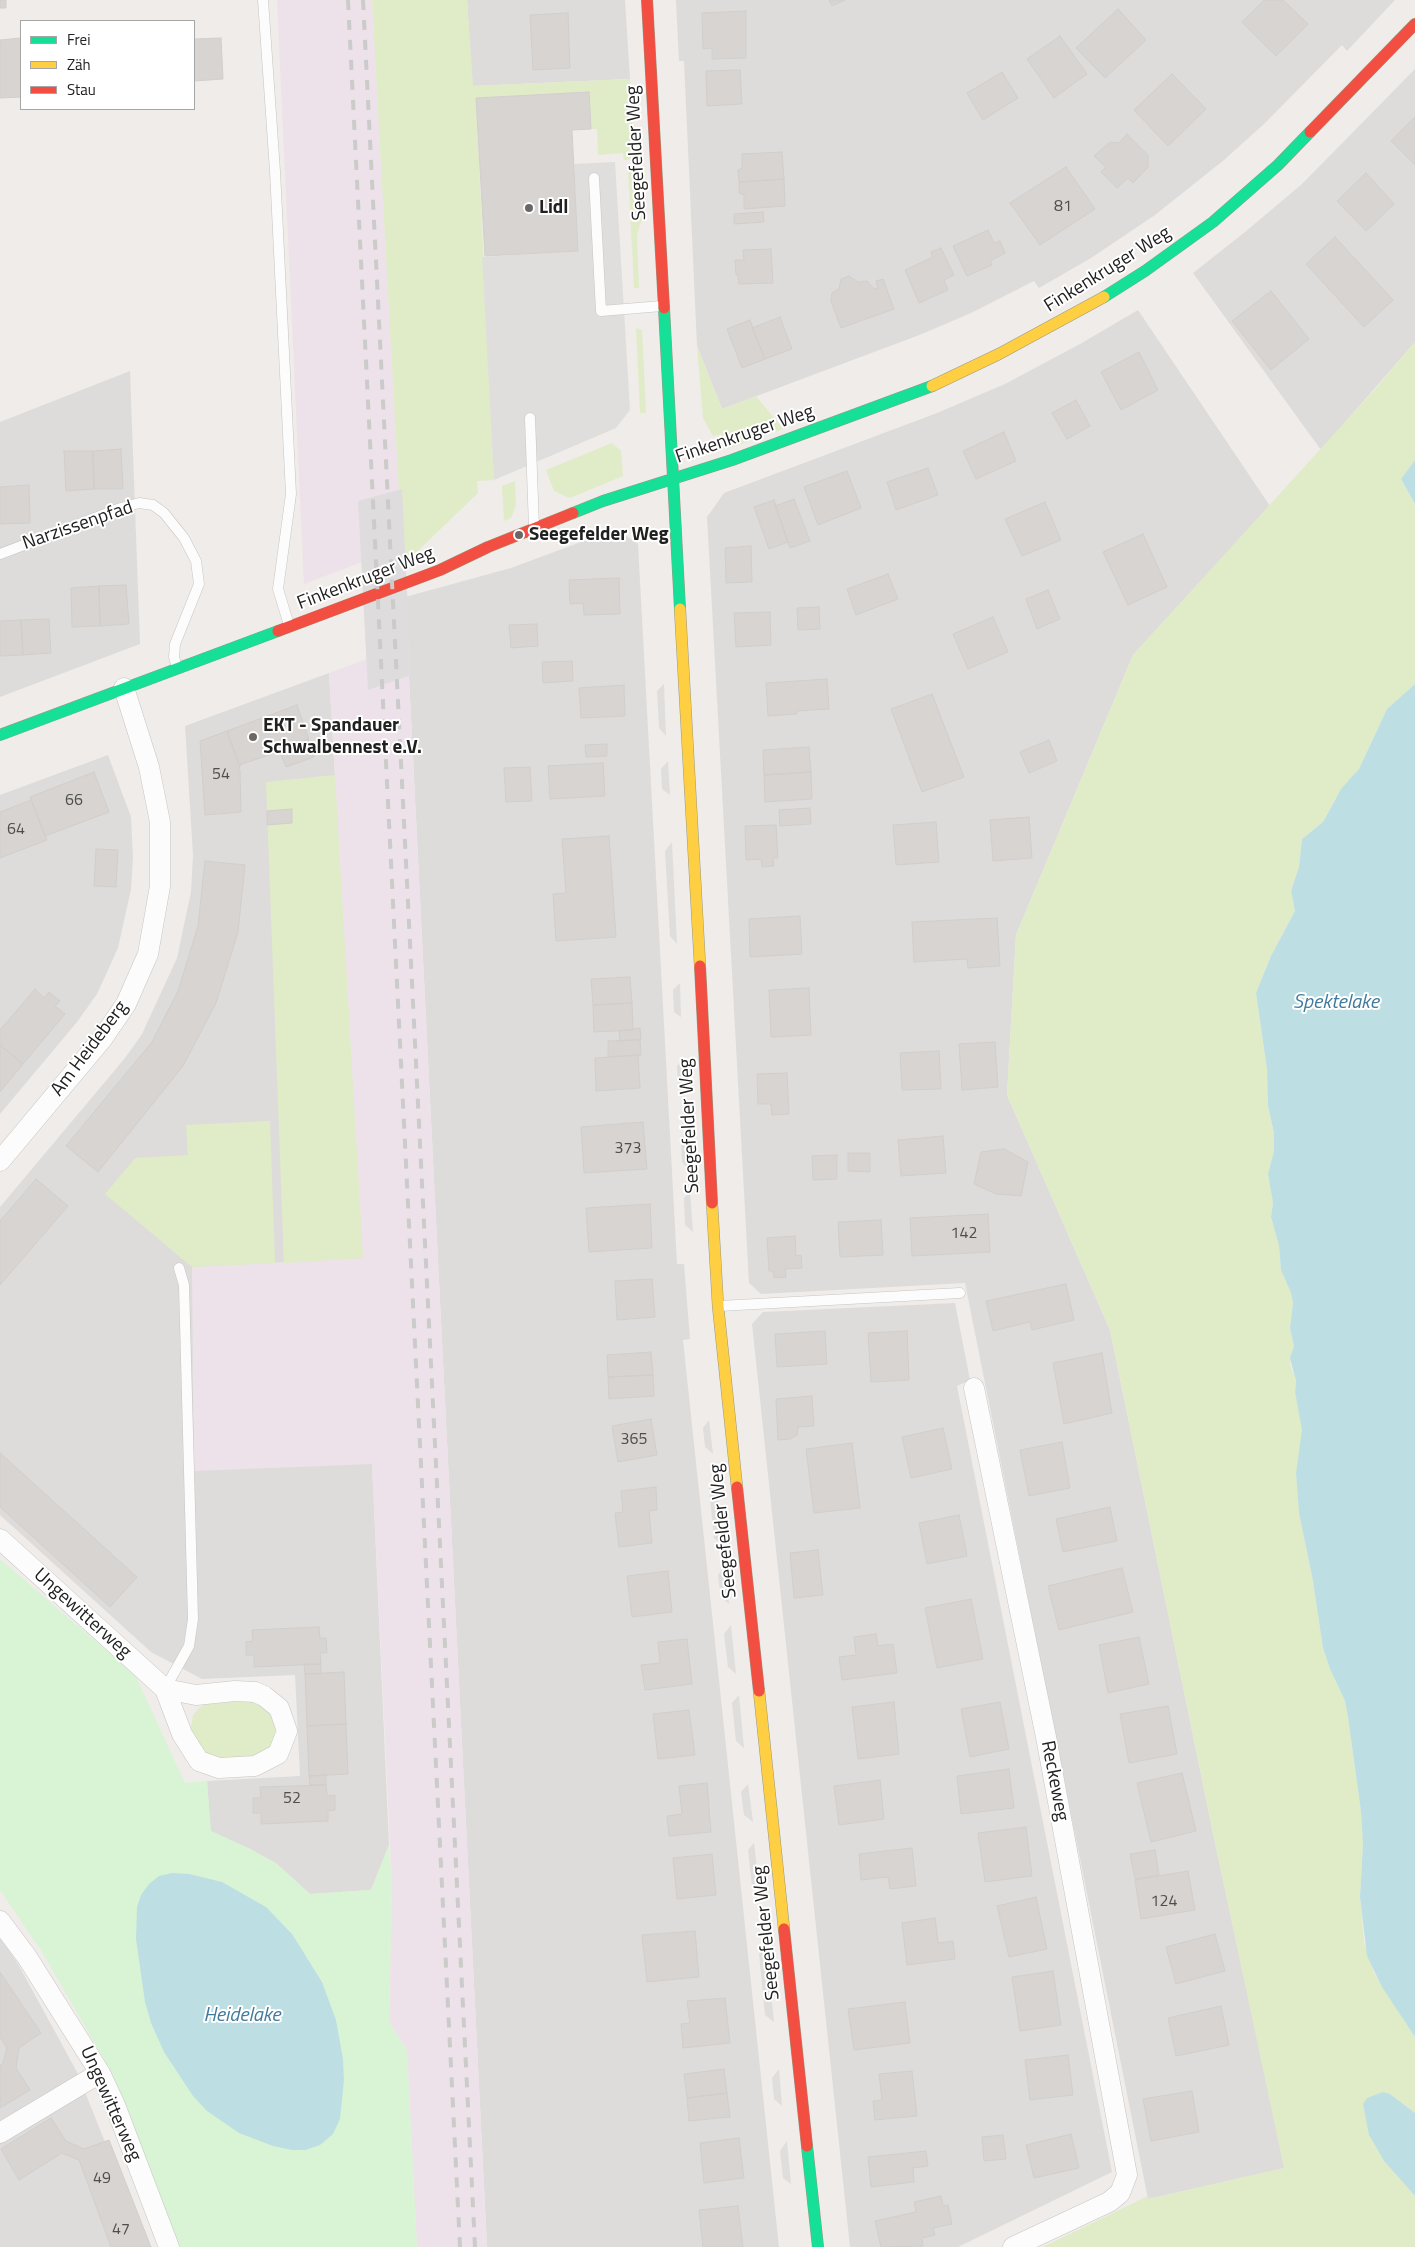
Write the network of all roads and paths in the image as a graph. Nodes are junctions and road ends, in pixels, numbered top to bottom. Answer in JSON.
{"nodes":[{"id":1,"x":263,"y":0,"type":"edge"},
{"id":2,"x":647,"y":0,"type":"edge"},
{"id":3,"x":1415,"y":24,"type":"edge"},
{"id":4,"x":594,"y":178,"type":"dead end"},
{"id":5,"x":663,"y":306,"type":"junction"},
{"id":6,"x":530,"y":418,"type":"dead end"},
{"id":7,"x":672,"y":479,"type":"junction"},
{"id":8,"x":534,"y":529,"type":"junction"},
{"id":9,"x":0,"y":554,"type":"edge"},
{"id":10,"x":290,"y":627,"type":"junction"},
{"id":11,"x":177,"y":668,"type":"junction"},
{"id":12,"x":124,"y":688,"type":"junction"},
{"id":13,"x":0,"y":735,"type":"edge"},
{"id":14,"x":0,"y":1161,"type":"edge"},
{"id":15,"x":179,"y":1268,"type":"dead end"},
{"id":16,"x":960,"y":1293,"type":"dead end"},
{"id":17,"x":718,"y":1306,"type":"junction"},
{"id":18,"x":974,"y":1388,"type":"dead end"},
{"id":19,"x":0,"y":1539,"type":"edge"},
{"id":20,"x":165,"y":1689,"type":"junction"},
{"id":21,"x":0,"y":1921,"type":"edge"},
{"id":22,"x":100,"y":2073,"type":"junction"},
{"id":23,"x":0,"y":2133,"type":"edge"},
{"id":24,"x":169,"y":2247,"type":"edge"},
{"id":25,"x":818,"y":2247,"type":"edge"},
{"id":26,"x":1013,"y":2247,"type":"edge"}],
"edges":[{"from":1,"to":10,"type":"lane"},
{"from":2,"to":5,"type":"street","name":"Seegefelder Weg"},
{"from":3,"to":7,"type":"street","name":"Finkenkruger Weg"},
{"from":4,"to":5,"type":"lane"},
{"from":5,"to":7,"type":"street","name":"Seegefelder Weg"},
{"from":6,"to":8,"type":"lane"},
{"from":7,"to":8,"type":"street","name":"Finkenkruger Weg"},
{"from":7,"to":17,"type":"street","name":"Seegefelder Weg"},
{"from":8,"to":10,"type":"street","name":"Finkenkruger Weg"},
{"from":9,"to":11,"type":"lane","name":"Narzissenpfad"},
{"from":10,"to":11,"type":"street","name":"Finkenkruger Weg"},
{"from":11,"to":12,"type":"street","name":"Finkenkruger Weg"},
{"from":12,"to":13,"type":"street","name":"Finkenkruger Weg"},
{"from":12,"to":14,"type":"street","name":"Am Heideberg"},
{"from":15,"to":20,"type":"lane"},
{"from":16,"to":17,"type":"lane"},
{"from":17,"to":25,"type":"street","name":"Seegefelder Weg"},
{"from":18,"to":26,"type":"street","name":"Reckeweg"},
{"from":19,"to":20,"type":"street","name":"Ungewitterweg"},
{"from":20,"to":20,"type":"street","name":"Ungewitterweg"},
{"from":21,"to":22,"type":"street","name":"Ungewitterweg"},
{"from":22,"to":23,"type":"street"},
{"from":22,"to":24,"type":"street","name":"Ungewitterweg"}]}
